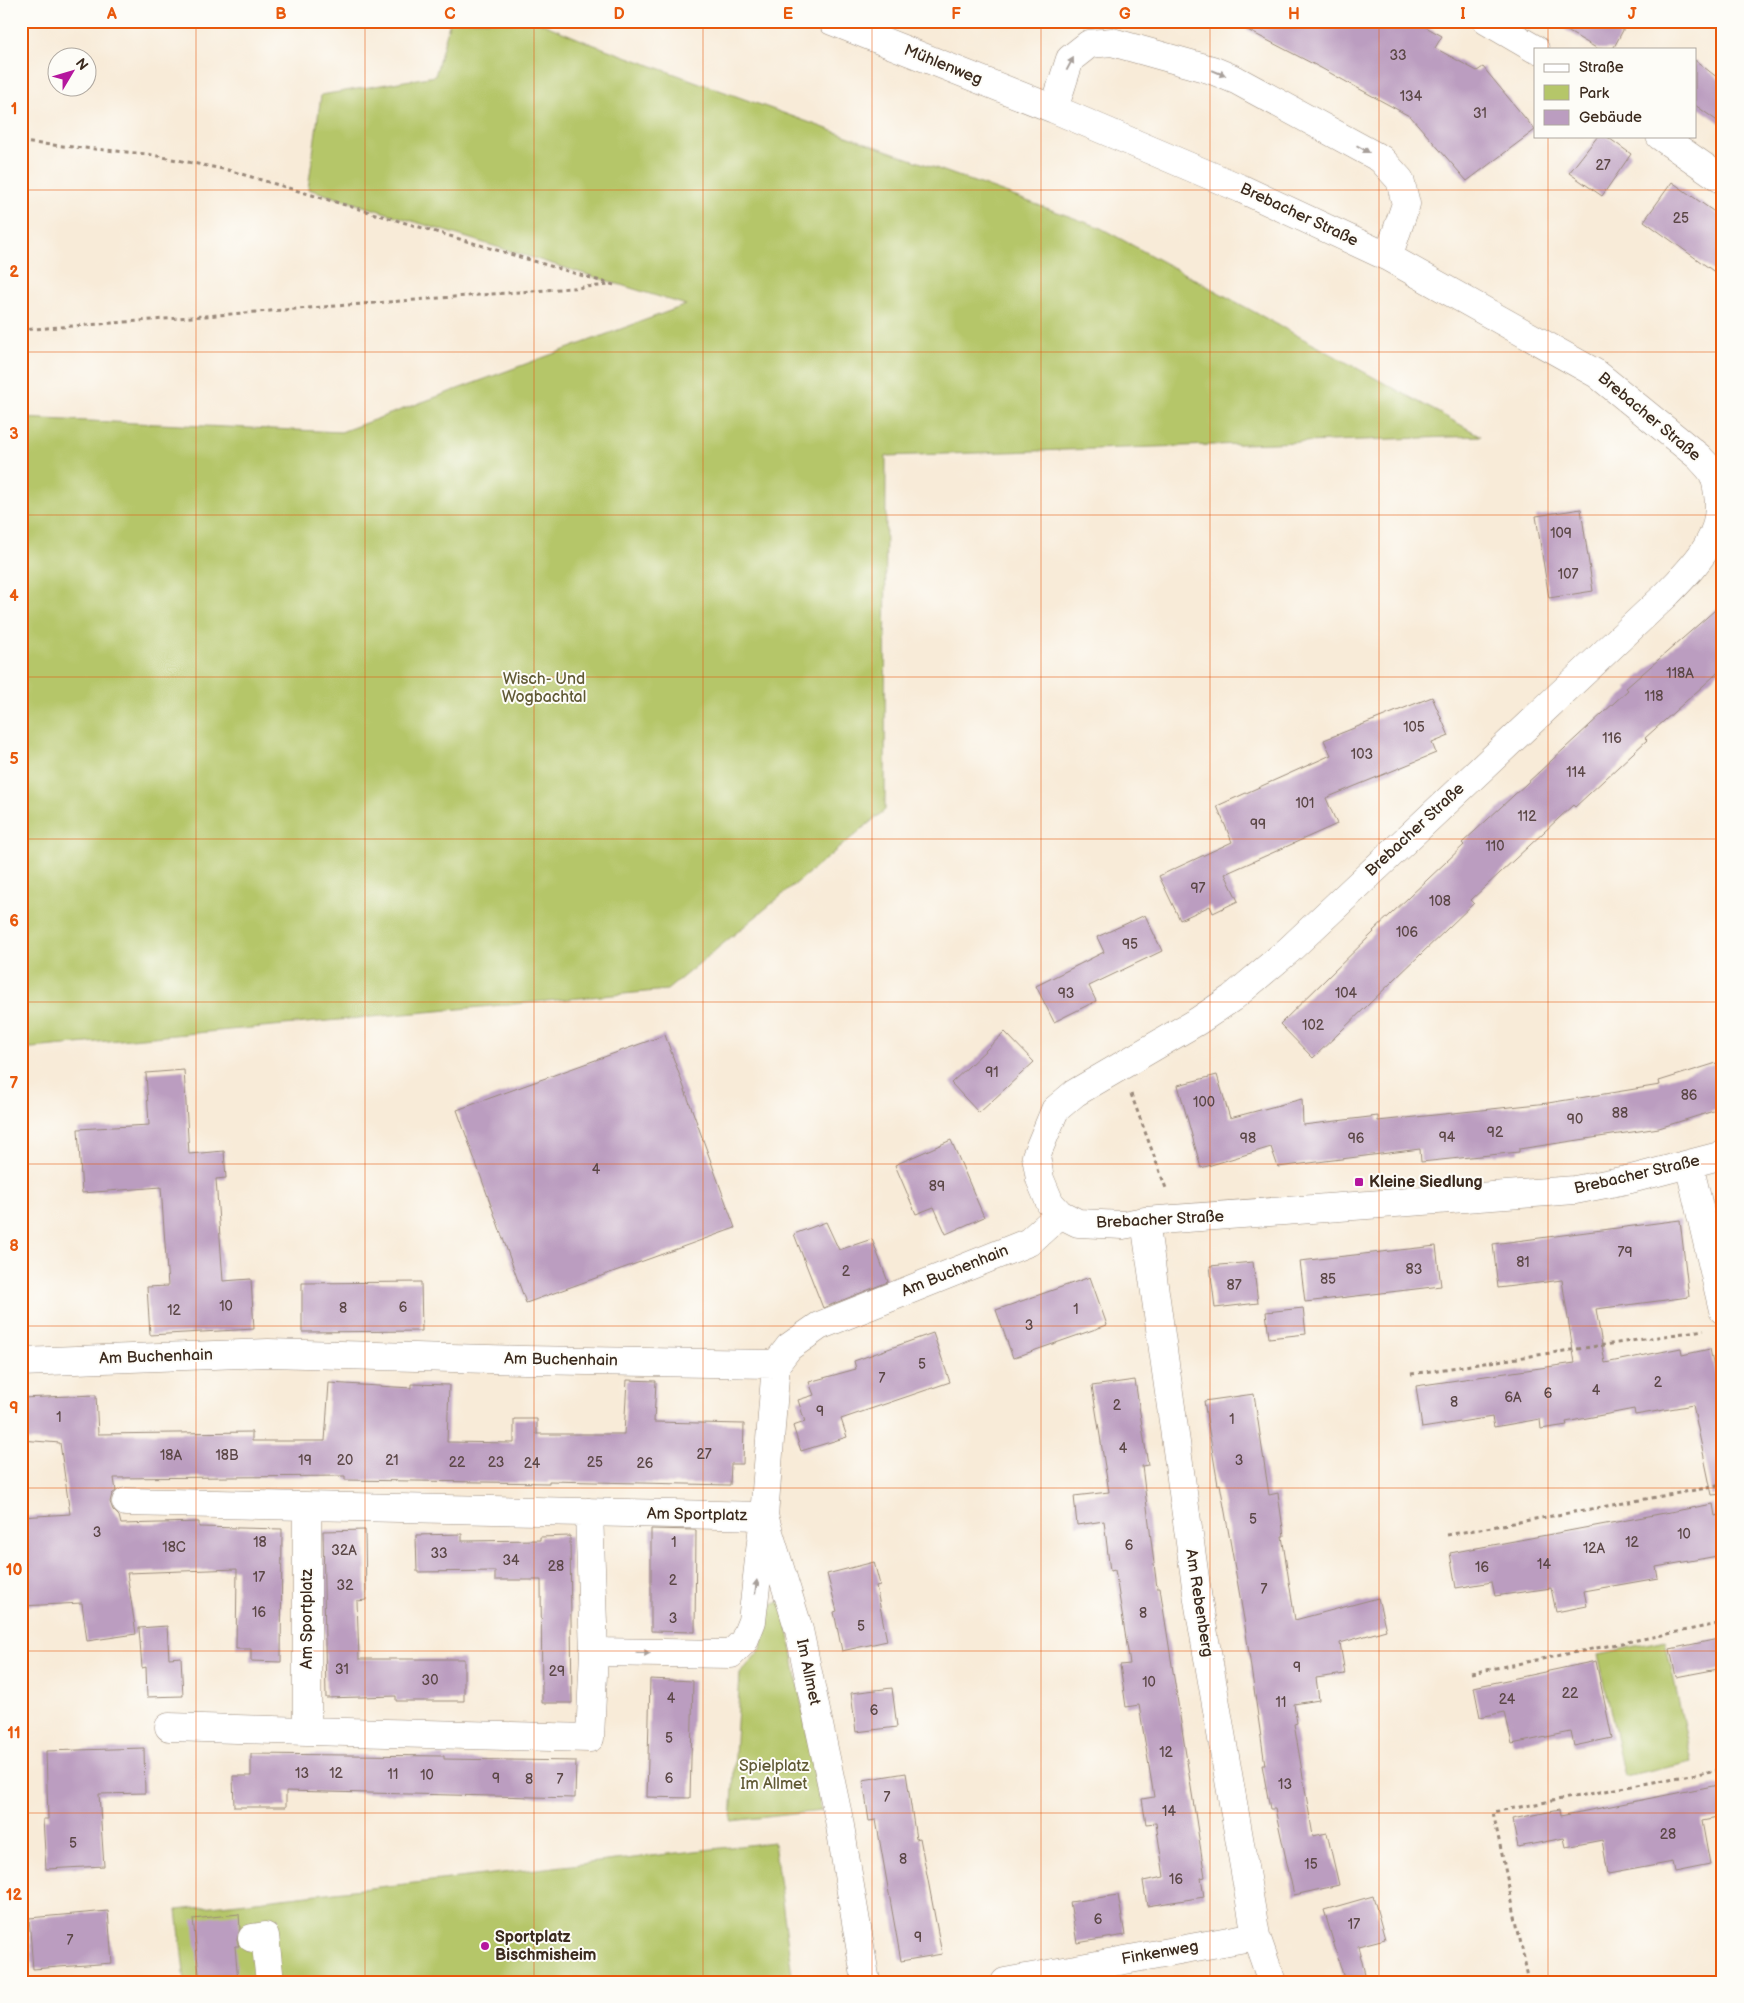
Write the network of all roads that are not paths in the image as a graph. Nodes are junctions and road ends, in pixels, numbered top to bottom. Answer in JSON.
{"nodes":[{"id":1,"x":832,"y":21,"type":"edge"},
{"id":2,"x":1487,"y":21,"type":"edge"},
{"id":3,"x":1534,"y":48,"type":"edge"},
{"id":4,"x":1054,"y":109,"type":"junction"},
{"id":5,"x":1663,"y":138,"type":"edge"},
{"id":6,"x":1723,"y":180,"type":"edge"},
{"id":7,"x":1388,"y":257,"type":"junction"},
{"id":8,"x":1723,"y":1155,"type":"edge"},
{"id":9,"x":1689,"y":1164,"type":"junction"},
{"id":10,"x":1060,"y":1214,"type":"junction"},
{"id":11,"x":1145,"y":1221,"type":"junction"},
{"id":12,"x":1718,"y":1320,"type":"edge"},
{"id":13,"x":21,"y":1362,"type":"edge"},
{"id":14,"x":776,"y":1364,"type":"junction"},
{"id":15,"x":126,"y":1502,"type":"dead end"},
{"id":16,"x":307,"y":1506,"type":"junction"},
{"id":17,"x":589,"y":1512,"type":"junction"},
{"id":18,"x":764,"y":1516,"type":"junction"},
{"id":19,"x":594,"y":1652,"type":"junction"},
{"id":20,"x":169,"y":1727,"type":"dead end"},
{"id":21,"x":307,"y":1731,"type":"junction"},
{"id":22,"x":1256,"y":1936,"type":"junction"},
{"id":23,"x":252,"y":1938,"type":"dead end"},
{"id":24,"x":270,"y":1982,"type":"edge"},
{"id":25,"x":866,"y":1982,"type":"edge"},
{"id":26,"x":1005,"y":1982,"type":"edge"},
{"id":27,"x":1272,"y":1982,"type":"edge"}],
"edges":[{"from":1,"to":4,"type":"street","name":"Mühlenweg"},
{"from":2,"to":3,"type":"street"},
{"from":4,"to":7,"type":"street","name":"Brebacher Straße"},
{"from":4,"to":7,"type":"street","one_way":true},
{"from":5,"to":6,"type":"street"},
{"from":7,"to":10,"type":"street","name":"Brebacher Straße"},
{"from":8,"to":9,"type":"street","name":"Brebacher Straße"},
{"from":9,"to":11,"type":"street","name":"Brebacher Straße"},
{"from":9,"to":12,"type":"street"},
{"from":10,"to":11,"type":"street","name":"Brebacher Straße"},
{"from":10,"to":14,"type":"street","name":"Am Buchenhain"},
{"from":11,"to":22,"type":"street","name":"Am Rebenberg"},
{"from":13,"to":14,"type":"street","name":"Am Buchenhain"},
{"from":14,"to":18,"type":"street","name":"Im Allmet"},
{"from":15,"to":16,"type":"street","name":"Am Sportplatz"},
{"from":16,"to":17,"type":"street","name":"Am Sportplatz"},
{"from":16,"to":21,"type":"street","name":"Am Sportplatz"},
{"from":17,"to":18,"type":"street","name":"Am Sportplatz"},
{"from":17,"to":19,"type":"street"},
{"from":19,"to":18,"type":"street","name":"Am Sportplatz","one_way":true},
{"from":18,"to":25,"type":"street","name":"Im Allmet"},
{"from":19,"to":21,"type":"street"},
{"from":20,"to":21,"type":"street"},
{"from":22,"to":26,"type":"street","name":"Finkenweg"},
{"from":22,"to":27,"type":"street","name":"Am Rebenberg"},
{"from":23,"to":24,"type":"street"}]}
